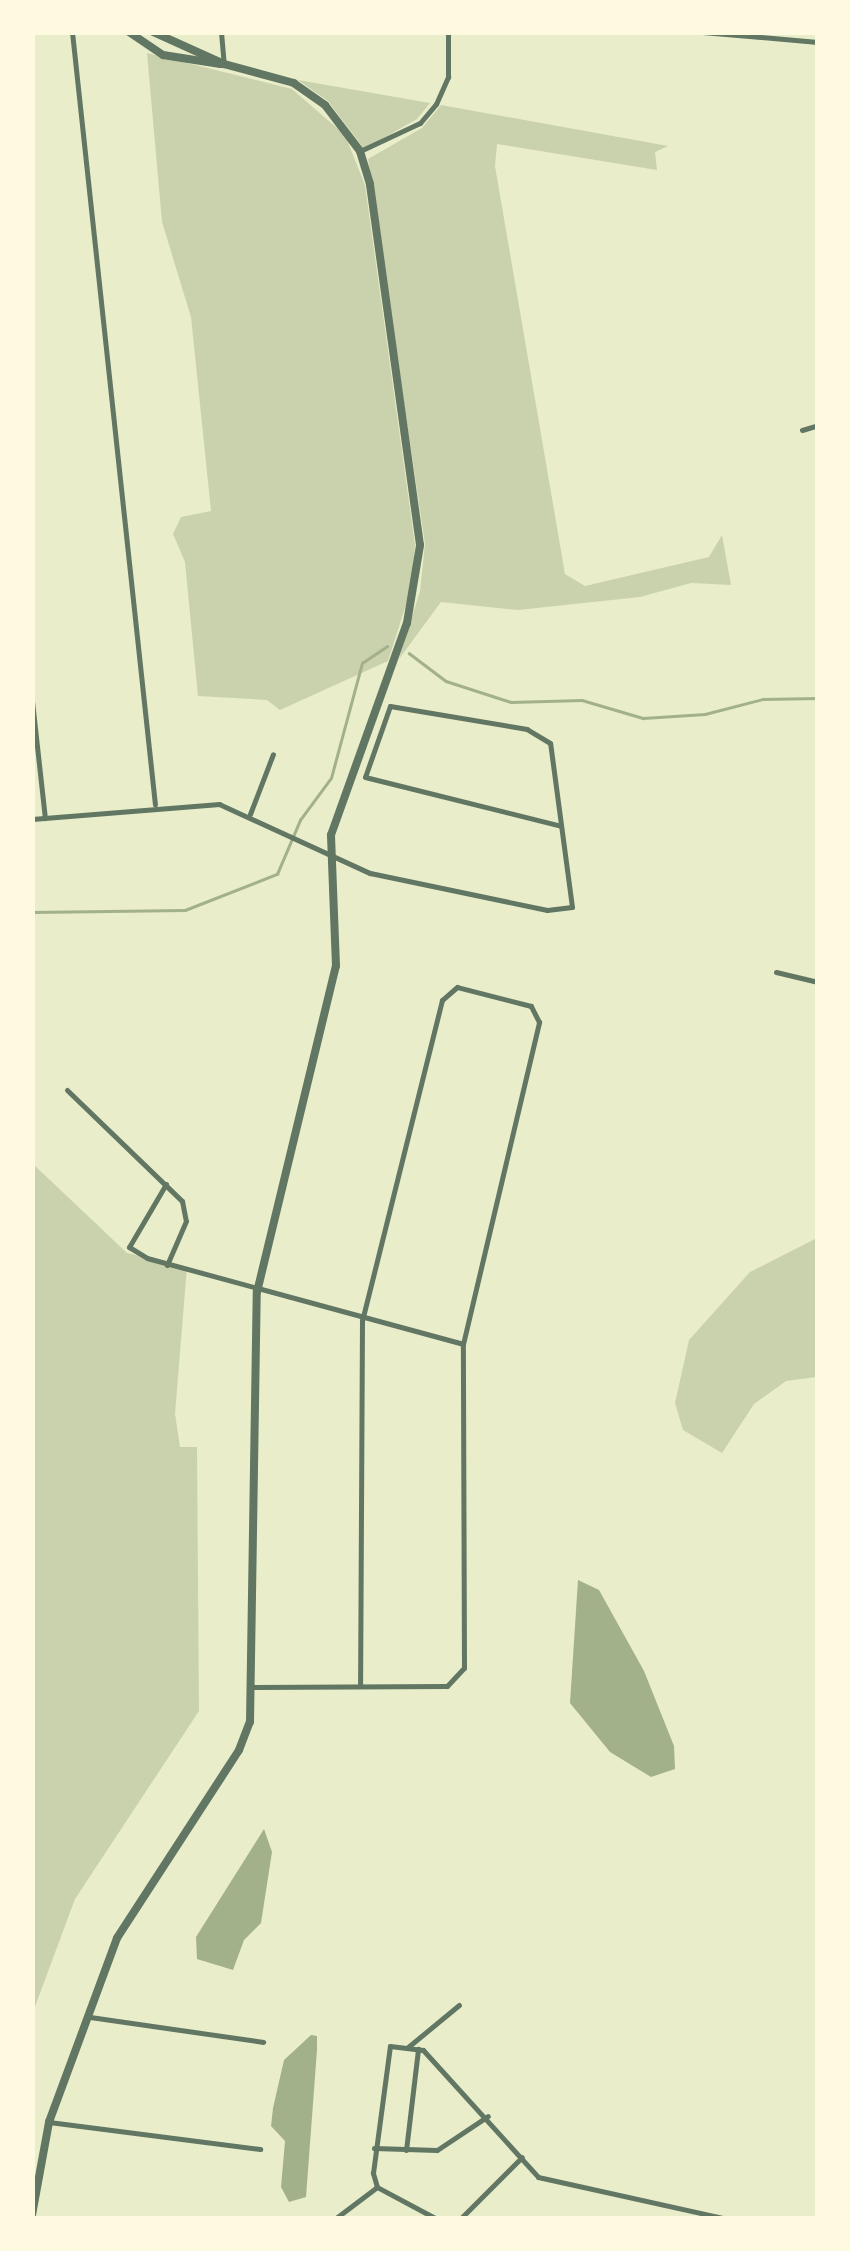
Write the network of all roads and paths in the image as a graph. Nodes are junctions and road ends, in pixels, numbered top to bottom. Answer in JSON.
{"nodes":[{"id":1,"x":72,"y":32,"type":"edge"},
{"id":2,"x":129,"y":32,"type":"edge"},
{"id":3,"x":152,"y":32,"type":"edge"},
{"id":4,"x":222,"y":32,"type":"edge"},
{"id":5,"x":448,"y":32,"type":"edge"},
{"id":6,"x":702,"y":32,"type":"edge"},
{"id":7,"x":818,"y":42,"type":"edge"},
{"id":8,"x":224,"y":64,"type":"junction"},
{"id":9,"x":360,"y":152,"type":"junction"},
{"id":10,"x":818,"y":424,"type":"edge"},
{"id":11,"x":802,"y":430,"type":"dead end"},
{"id":12,"x":32,"y":701,"type":"edge"},
{"id":13,"x":273,"y":754,"type":"dead end"},
{"id":14,"x":155,"y":806,"type":"junction"},
{"id":15,"x":250,"y":814,"type":"junction"},
{"id":16,"x":45,"y":818,"type":"junction"},
{"id":17,"x":32,"y":819,"type":"edge"},
{"id":18,"x":561,"y":826,"type":"junction"},
{"id":19,"x":329,"y":854,"type":"junction"},
{"id":20,"x":776,"y":972,"type":"dead end"},
{"id":21,"x":818,"y":982,"type":"edge"},
{"id":22,"x":67,"y":1090,"type":"dead end"},
{"id":23,"x":166,"y":1184,"type":"junction"},
{"id":24,"x":167,"y":1265,"type":"junction"},
{"id":25,"x":257,"y":1292,"type":"junction"},
{"id":26,"x":362,"y":1320,"type":"junction"},
{"id":27,"x":463,"y":1344,"type":"junction"},
{"id":28,"x":360,"y":1686,"type":"junction"},
{"id":29,"x":252,"y":1687,"type":"junction"},
{"id":30,"x":459,"y":2006,"type":"dead end"},
{"id":31,"x":86,"y":2017,"type":"junction"},
{"id":32,"x":263,"y":2042,"type":"dead end"},
{"id":33,"x":408,"y":2047,"type":"junction"},
{"id":34,"x":418,"y":2049,"type":"junction"},
{"id":35,"x":488,"y":2116,"type":"junction"},
{"id":36,"x":49,"y":2122,"type":"junction"},
{"id":37,"x":374,"y":2148,"type":"junction"},
{"id":38,"x":260,"y":2149,"type":"dead end"},
{"id":39,"x":406,"y":2151,"type":"junction"},
{"id":40,"x":522,"y":2157,"type":"junction"},
{"id":41,"x":377,"y":2187,"type":"junction"},
{"id":42,"x":32,"y":2215,"type":"edge"},
{"id":43,"x":336,"y":2218,"type":"edge"},
{"id":44,"x":434,"y":2218,"type":"edge"},
{"id":45,"x":461,"y":2218,"type":"edge"},
{"id":46,"x":723,"y":2218,"type":"edge"}],
"edges":[{"from":1,"to":14,"type":"street"},
{"from":2,"to":8,"type":"street"},
{"from":3,"to":8,"type":"street"},
{"from":4,"to":8,"type":"street"},
{"from":5,"to":9,"type":"street"},
{"from":6,"to":7,"type":"street"},
{"from":8,"to":9,"type":"street"},
{"from":9,"to":19,"type":"street"},
{"from":10,"to":11,"type":"street"},
{"from":12,"to":16,"type":"street"},
{"from":13,"to":15,"type":"street"},
{"from":14,"to":15,"type":"street"},
{"from":14,"to":16,"type":"street"},
{"from":15,"to":19,"type":"street"},
{"from":16,"to":17,"type":"street"},
{"from":18,"to":18,"type":"street"},
{"from":18,"to":19,"type":"street"},
{"from":19,"to":25,"type":"street"},
{"from":20,"to":21,"type":"street"},
{"from":22,"to":23,"type":"street"},
{"from":23,"to":24,"type":"street"},
{"from":23,"to":24,"type":"street"},
{"from":24,"to":25,"type":"street"},
{"from":25,"to":26,"type":"street"},
{"from":25,"to":29,"type":"street"},
{"from":26,"to":27,"type":"street"},
{"from":26,"to":27,"type":"street"},
{"from":26,"to":28,"type":"street"},
{"from":27,"to":28,"type":"street"},
{"from":28,"to":29,"type":"street"},
{"from":29,"to":31,"type":"street"},
{"from":30,"to":33,"type":"street"},
{"from":31,"to":32,"type":"street"},
{"from":31,"to":36,"type":"street"},
{"from":33,"to":34,"type":"street"},
{"from":33,"to":37,"type":"street"},
{"from":34,"to":35,"type":"street"},
{"from":34,"to":39,"type":"street"},
{"from":35,"to":39,"type":"street"},
{"from":35,"to":40,"type":"street"},
{"from":36,"to":38,"type":"street"},
{"from":36,"to":42,"type":"street"},
{"from":37,"to":39,"type":"street"},
{"from":37,"to":41,"type":"street"},
{"from":40,"to":45,"type":"street"},
{"from":40,"to":46,"type":"street"},
{"from":41,"to":43,"type":"street"},
{"from":41,"to":44,"type":"street"}]}
